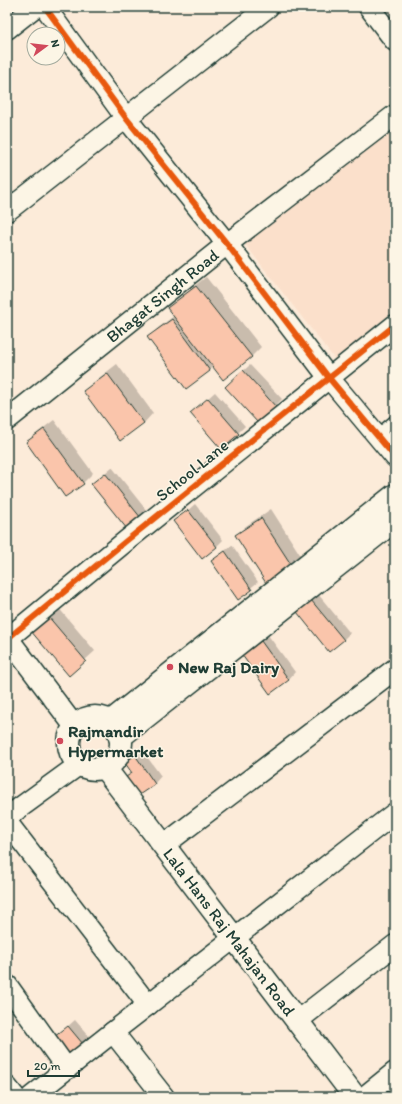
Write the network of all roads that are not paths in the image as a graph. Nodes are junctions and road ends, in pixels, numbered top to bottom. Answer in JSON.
{"nodes":[{"id":1,"x":35,"y":7,"type":"edge"},
{"id":2,"x":45,"y":7,"type":"edge"},
{"id":3,"x":369,"y":7,"type":"edge"},
{"id":4,"x":264,"y":8,"type":"edge"},
{"id":5,"x":7,"y":29,"type":"edge"},
{"id":6,"x":395,"y":41,"type":"edge"},
{"id":7,"x":395,"y":115,"type":"edge"},
{"id":8,"x":126,"y":118,"type":"junction"},
{"id":9,"x":7,"y":211,"type":"edge"},
{"id":10,"x":227,"y":244,"type":"junction"},
{"id":11,"x":395,"y":325,"type":"edge"},
{"id":12,"x":329,"y":378,"type":"junction"},
{"id":13,"x":7,"y":420,"type":"edge"},
{"id":14,"x":395,"y":420,"type":"edge"},
{"id":15,"x":377,"y":435,"type":"junction"},
{"id":16,"x":395,"y":457,"type":"edge"},
{"id":17,"x":395,"y":495,"type":"edge"},
{"id":18,"x":395,"y":520,"type":"edge"},
{"id":19,"x":7,"y":638,"type":"edge"},
{"id":20,"x":395,"y":669,"type":"edge"},
{"id":21,"x":75,"y":727,"type":"junction"},
{"id":22,"x":115,"y":729,"type":"junction"},
{"id":23,"x":80,"y":764,"type":"junction"},
{"id":24,"x":104,"y":767,"type":"junction"},
{"id":25,"x":395,"y":813,"type":"edge"},
{"id":26,"x":7,"y":817,"type":"edge"},
{"id":27,"x":7,"y":822,"type":"edge"},
{"id":28,"x":164,"y":845,"type":"junction"},
{"id":29,"x":234,"y":938,"type":"junction"},
{"id":30,"x":395,"y":945,"type":"edge"},
{"id":31,"x":7,"y":985,"type":"edge"},
{"id":32,"x":148,"y":1005,"type":"junction"},
{"id":33,"x":297,"y":1021,"type":"junction"},
{"id":34,"x":113,"y":1032,"type":"junction"},
{"id":35,"x":67,"y":1069,"type":"junction"},
{"id":36,"x":395,"y":1072,"type":"edge"},
{"id":37,"x":7,"y":1087,"type":"edge"},
{"id":38,"x":15,"y":1097,"type":"edge"},
{"id":39,"x":31,"y":1097,"type":"edge"},
{"id":40,"x":164,"y":1097,"type":"edge"},
{"id":41,"x":354,"y":1097,"type":"edge"},
{"id":42,"x":364,"y":1097,"type":"edge"}],
"edges":[{"from":1,"to":5,"type":"street"},
{"from":2,"to":8,"type":"street"},
{"from":3,"to":6,"type":"street"},
{"from":4,"to":8,"type":"street"},
{"from":7,"to":10,"type":"street","name":"Bhagat Singh Road"},
{"from":8,"to":9,"type":"street"},
{"from":8,"to":10,"type":"street"},
{"from":10,"to":12,"type":"street"},
{"from":10,"to":13,"type":"street","name":"Bhagat Singh Road"},
{"from":11,"to":12,"type":"street","name":"School Lane"},
{"from":12,"to":15,"type":"street"},
{"from":12,"to":19,"type":"street","name":"School Lane"},
{"from":14,"to":15,"type":"lane"},
{"from":15,"to":16,"type":"street"},
{"from":17,"to":22,"type":"street"},
{"from":18,"to":22,"type":"street"},
{"from":19,"to":21,"type":"street"},
{"from":20,"to":28,"type":"street"},
{"from":21,"to":22,"type":"street"},
{"from":21,"to":23,"type":"street"},
{"from":22,"to":24,"type":"street"},
{"from":23,"to":24,"type":"street"},
{"from":23,"to":26,"type":"street"},
{"from":24,"to":28,"type":"street","name":"Lala Hans Raj Mahajan Road"},
{"from":25,"to":29,"type":"street"},
{"from":27,"to":32,"type":"street"},
{"from":28,"to":29,"type":"street","name":"Lala Hans Raj Mahajan Road"},
{"from":29,"to":32,"type":"street"},
{"from":29,"to":33,"type":"street","name":"Lala Hans Raj Mahajan Road"},
{"from":30,"to":33,"type":"street"},
{"from":31,"to":35,"type":"street"},
{"from":32,"to":34,"type":"street"},
{"from":33,"to":41,"type":"street","name":"Lala Hans Raj Mahajan Road"},
{"from":34,"to":35,"type":"street"},
{"from":34,"to":40,"type":"street"},
{"from":35,"to":39,"type":"street"},
{"from":36,"to":42,"type":"street"},
{"from":37,"to":38,"type":"street"}]}
